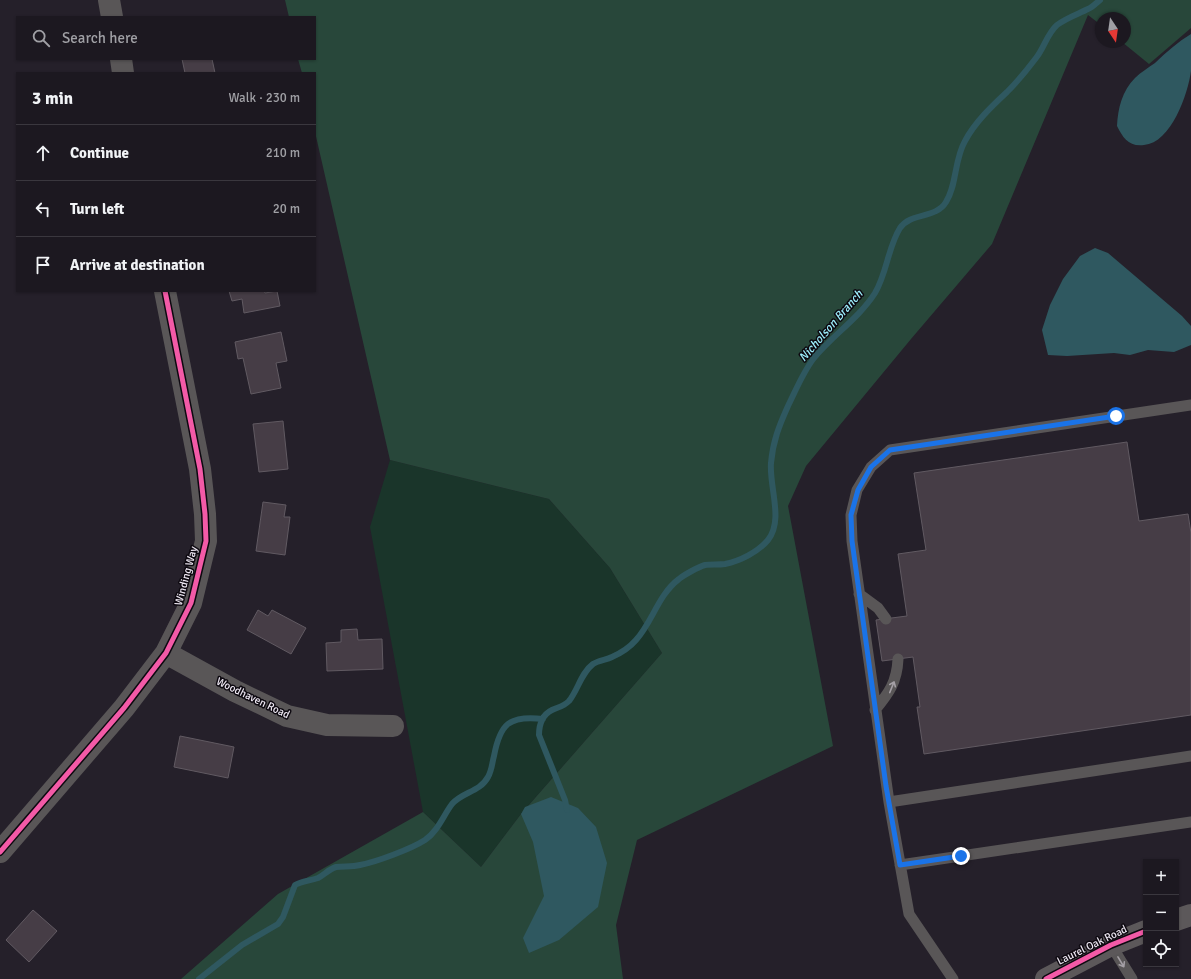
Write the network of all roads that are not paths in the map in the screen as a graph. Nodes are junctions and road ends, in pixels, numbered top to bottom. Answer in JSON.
{"nodes":[{"id":1,"x":109,"y":0,"type":"edge"},
{"id":2,"x":112,"y":16,"type":"edge"},
{"id":3,"x":121,"y":60,"type":"edge"},
{"id":4,"x":123,"y":72,"type":"edge"},
{"id":5,"x":165,"y":292,"type":"edge"},
{"id":6,"x":1191,"y":405,"type":"edge"},
{"id":7,"x":859,"y":594,"type":"junction"},
{"id":8,"x":886,"y":619,"type":"dead end"},
{"id":9,"x":166,"y":653,"type":"junction"},
{"id":10,"x":898,"y":659,"type":"dead end"},
{"id":11,"x":875,"y":710,"type":"junction"},
{"id":12,"x":394,"y":726,"type":"dead end"},
{"id":13,"x":1191,"y":756,"type":"edge"},
{"id":14,"x":889,"y":802,"type":"junction"},
{"id":15,"x":1191,"y":822,"type":"edge"},
{"id":16,"x":0,"y":852,"type":"edge"},
{"id":17,"x":900,"y":865,"type":"junction"},
{"id":18,"x":1191,"y":914,"type":"edge"},
{"id":19,"x":1179,"y":919,"type":"edge"},
{"id":20,"x":1143,"y":932,"type":"edge"},
{"id":21,"x":1111,"y":945,"type":"junction"},
{"id":22,"x":953,"y":979,"type":"edge"},
{"id":23,"x":1046,"y":979,"type":"edge"},
{"id":24,"x":1132,"y":979,"type":"edge"}],
"edges":[{"from":1,"to":2,"type":"street"},
{"from":3,"to":4,"type":"street"},
{"from":5,"to":9,"type":"street","name":"Winding Way"},
{"from":6,"to":7,"type":"lane"},
{"from":7,"to":8,"type":"lane"},
{"from":7,"to":11,"type":"lane"},
{"from":9,"to":12,"type":"street","name":"Woodhaven Road"},
{"from":9,"to":16,"type":"street","name":"Winding Way"},
{"from":11,"to":10,"type":"lane","one_way":true},
{"from":11,"to":14,"type":"lane"},
{"from":13,"to":14,"type":"lane"},
{"from":14,"to":17,"type":"lane"},
{"from":15,"to":17,"type":"lane"},
{"from":17,"to":22,"type":"lane"},
{"from":18,"to":19,"type":"street"},
{"from":20,"to":21,"type":"street","name":"Laurel Oak Road"},
{"from":21,"to":23,"type":"street","name":"Laurel Oak Road"},
{"from":21,"to":24,"type":"lane","one_way":true}]}
